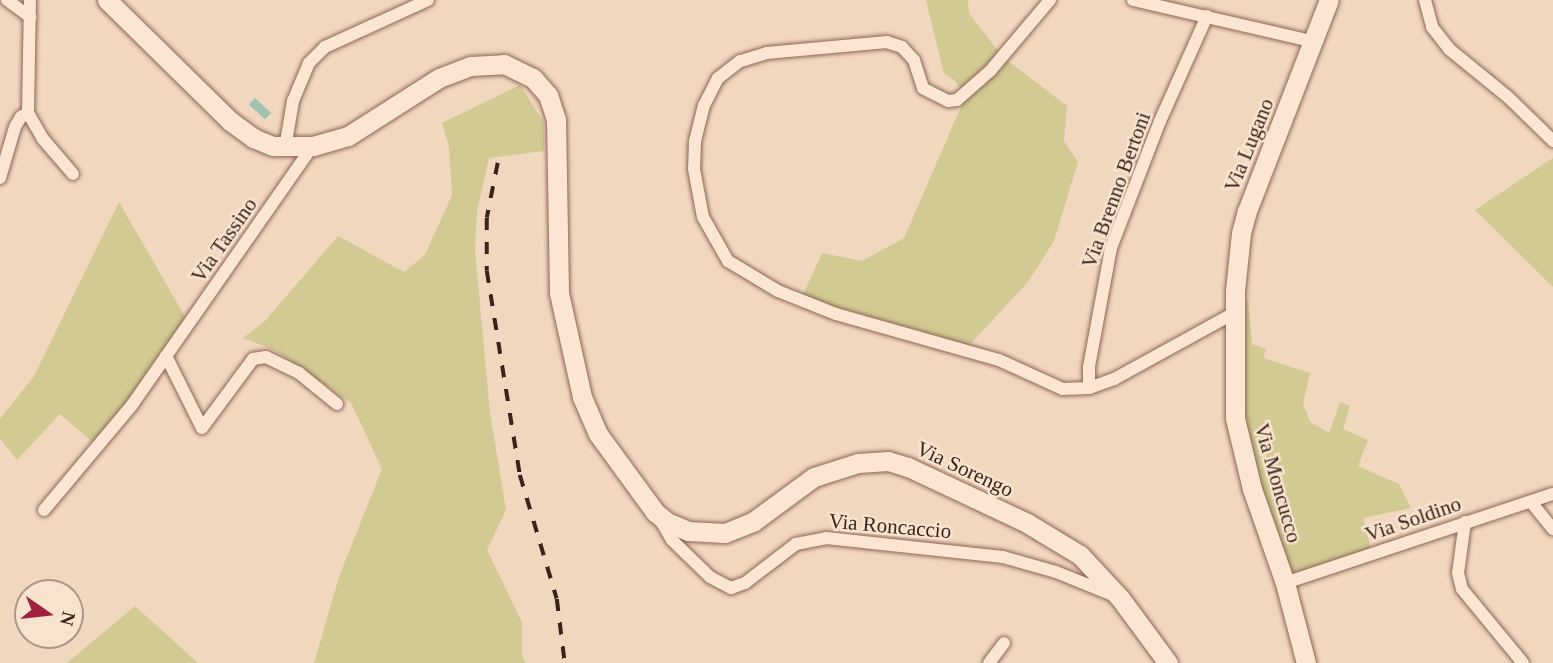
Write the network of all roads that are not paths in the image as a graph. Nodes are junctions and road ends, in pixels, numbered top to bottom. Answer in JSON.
{"nodes":[{"id":1,"x":7,"y":0,"type":"edge"},
{"id":2,"x":30,"y":0,"type":"edge"},
{"id":3,"x":107,"y":0,"type":"edge"},
{"id":4,"x":428,"y":0,"type":"edge"},
{"id":5,"x":1050,"y":0,"type":"edge"},
{"id":6,"x":1133,"y":0,"type":"edge"},
{"id":7,"x":1329,"y":0,"type":"edge"},
{"id":8,"x":1425,"y":0,"type":"edge"},
{"id":9,"x":1207,"y":16,"type":"junction"},
{"id":10,"x":30,"y":17,"type":"junction"},
{"id":11,"x":1310,"y":41,"type":"junction"},
{"id":12,"x":28,"y":113,"type":"junction"},
{"id":13,"x":1553,"y":141,"type":"edge"},
{"id":14,"x":313,"y":146,"type":"junction"},
{"id":15,"x":285,"y":148,"type":"junction"},
{"id":16,"x":73,"y":174,"type":"dead end"},
{"id":17,"x":0,"y":178,"type":"edge"},
{"id":18,"x":1236,"y":312,"type":"junction"},
{"id":19,"x":166,"y":356,"type":"junction"},
{"id":20,"x":1089,"y":388,"type":"junction"},
{"id":21,"x":337,"y":404,"type":"dead end"},
{"id":22,"x":1553,"y":494,"type":"edge"},
{"id":23,"x":1531,"y":502,"type":"junction"},
{"id":24,"x":44,"y":510,"type":"dead end"},
{"id":25,"x":656,"y":512,"type":"junction"},
{"id":26,"x":1465,"y":522,"type":"junction"},
{"id":27,"x":1553,"y":529,"type":"edge"},
{"id":28,"x":1285,"y":583,"type":"junction"},
{"id":29,"x":1120,"y":598,"type":"junction"},
{"id":30,"x":1004,"y":643,"type":"dead end"},
{"id":31,"x":989,"y":663,"type":"edge"},
{"id":32,"x":1168,"y":663,"type":"edge"},
{"id":33,"x":1306,"y":663,"type":"edge"},
{"id":34,"x":1523,"y":663,"type":"edge"}],
"edges":[{"from":1,"to":10,"type":"street"},
{"from":2,"to":10,"type":"street"},
{"from":3,"to":15,"type":"main road"},
{"from":4,"to":15,"type":"street"},
{"from":5,"to":20,"type":"street"},
{"from":6,"to":9,"type":"street"},
{"from":7,"to":11,"type":"main road","name":"Via Lugano"},
{"from":8,"to":13,"type":"street"},
{"from":9,"to":11,"type":"street"},
{"from":9,"to":20,"type":"street","name":"Via Brenno Bertoni"},
{"from":10,"to":12,"type":"street"},
{"from":11,"to":18,"type":"main road","name":"Via Lugano"},
{"from":12,"to":16,"type":"street"},
{"from":12,"to":17,"type":"street"},
{"from":14,"to":15,"type":"main road","name":"Via Sorengo"},
{"from":14,"to":19,"type":"street","name":"Via Tassino"},
{"from":14,"to":25,"type":"main road","name":"Via Sorengo"},
{"from":18,"to":20,"type":"street"},
{"from":18,"to":28,"type":"main road","name":"Via Moncucco"},
{"from":19,"to":21,"type":"street"},
{"from":19,"to":24,"type":"street","name":"Via Tassino"},
{"from":22,"to":23,"type":"street","name":"Via Soldino"},
{"from":23,"to":26,"type":"street","name":"Via Soldino"},
{"from":23,"to":27,"type":"street"},
{"from":25,"to":29,"type":"street","name":"Via Roncaccio"},
{"from":25,"to":29,"type":"main road","name":"Via Sorengo"},
{"from":26,"to":28,"type":"street","name":"Via Soldino"},
{"from":26,"to":34,"type":"street"},
{"from":28,"to":33,"type":"main road","name":"Via Moncucco"},
{"from":29,"to":32,"type":"main road","name":"Via Sorengo"},
{"from":30,"to":31,"type":"street"}]}
